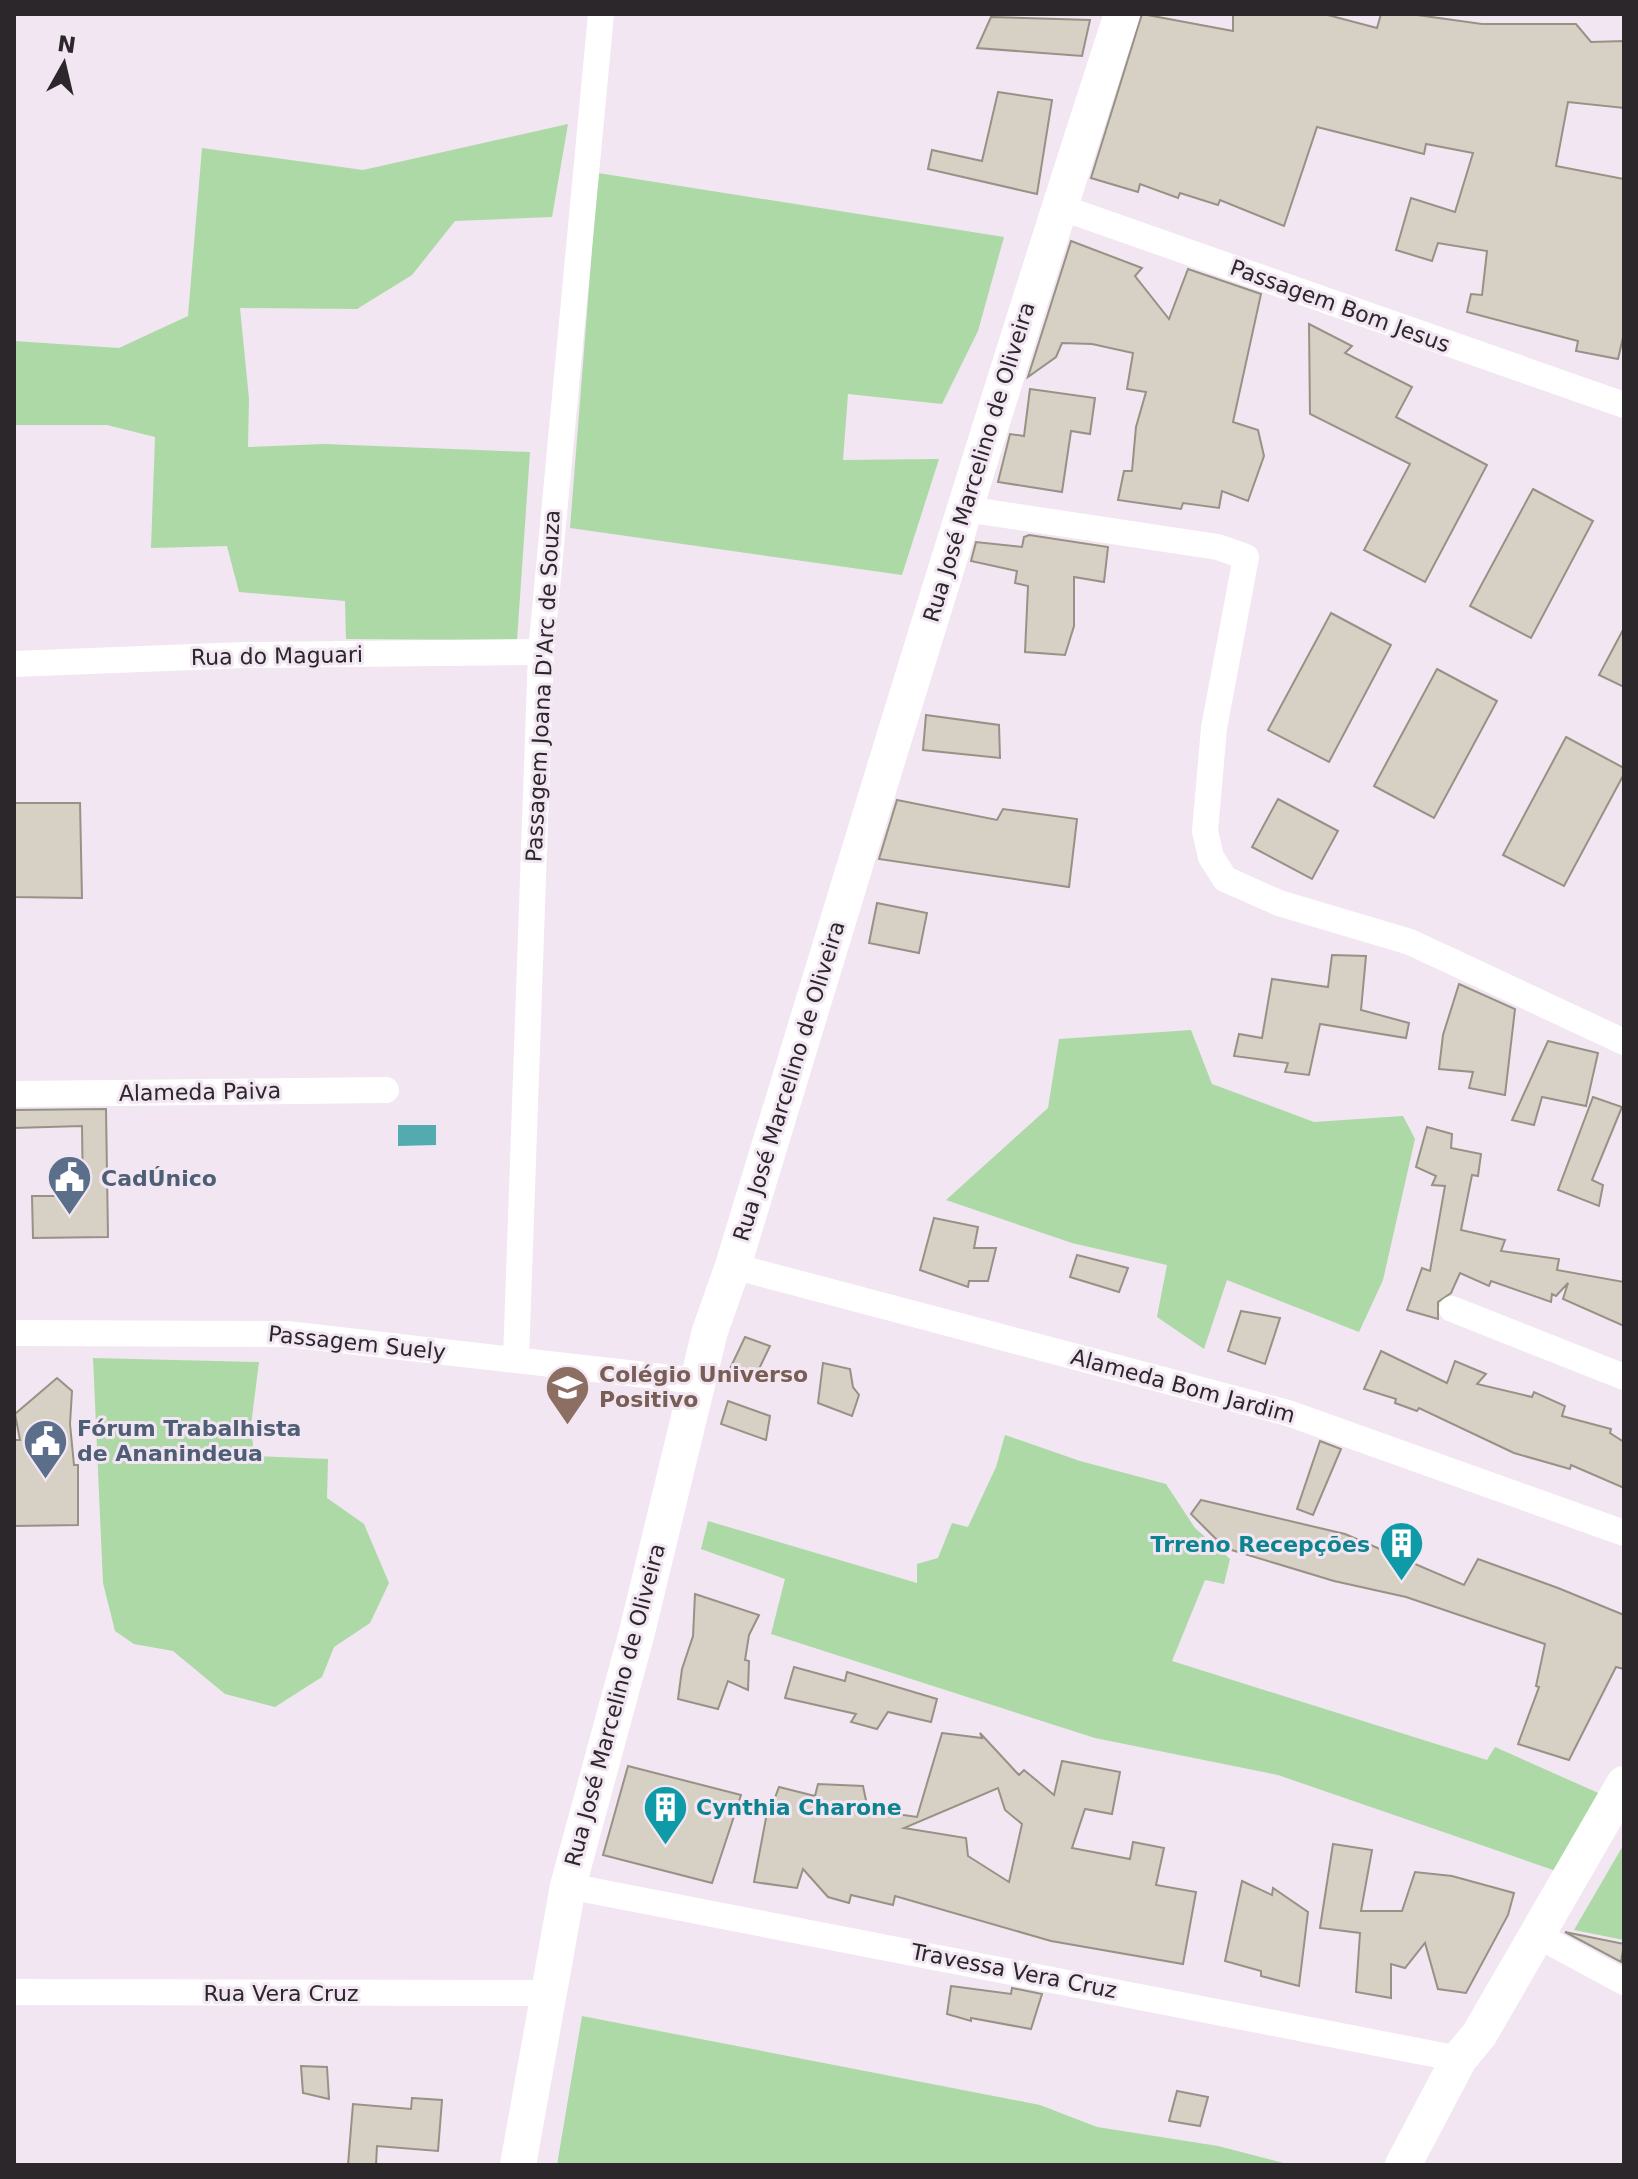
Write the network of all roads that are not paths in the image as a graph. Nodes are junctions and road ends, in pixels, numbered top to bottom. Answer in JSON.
{"nodes":[{"id":1,"x":601,"y":14,"type":"edge"},
{"id":2,"x":1122,"y":14,"type":"edge"},
{"id":3,"x":1057,"y":206,"type":"junction"},
{"id":4,"x":1624,"y":405,"type":"edge"},
{"id":5,"x":965,"y":509,"type":"junction"},
{"id":6,"x":541,"y":652,"type":"junction"},
{"id":7,"x":14,"y":664,"type":"edge"},
{"id":8,"x":1624,"y":1042,"type":"edge"},
{"id":9,"x":386,"y":1090,"type":"dead end"},
{"id":10,"x":14,"y":1094,"type":"edge"},
{"id":11,"x":733,"y":1266,"type":"junction"},
{"id":12,"x":1452,"y":1309,"type":"dead end"},
{"id":13,"x":14,"y":1333,"type":"edge"},
{"id":14,"x":516,"y":1359,"type":"junction"},
{"id":15,"x":1624,"y":1377,"type":"edge"},
{"id":16,"x":698,"y":1381,"type":"junction"},
{"id":17,"x":1624,"y":1533,"type":"edge"},
{"id":18,"x":1624,"y":1784,"type":"edge"},
{"id":19,"x":568,"y":1886,"type":"junction"},
{"id":20,"x":1537,"y":1935,"type":"junction"},
{"id":21,"x":1624,"y":1982,"type":"edge"},
{"id":22,"x":14,"y":1992,"type":"edge"},
{"id":23,"x":548,"y":1993,"type":"junction"},
{"id":24,"x":1459,"y":2059,"type":"junction"},
{"id":25,"x":518,"y":2165,"type":"edge"},
{"id":26,"x":1403,"y":2165,"type":"edge"}],
"edges":[{"from":1,"to":6,"type":"street","name":"Passagem Joana D'Arc de Souza"},
{"from":2,"to":3,"type":"street","name":"Rua José Marcelino de Oliveira"},
{"from":3,"to":4,"type":"street","name":"Passagem Bom Jesus"},
{"from":3,"to":5,"type":"street","name":"Rua José Marcelino de Oliveira"},
{"from":5,"to":8,"type":"street"},
{"from":5,"to":11,"type":"street","name":"Rua José Marcelino de Oliveira"},
{"from":6,"to":7,"type":"street","name":"Rua do Maguari"},
{"from":6,"to":14,"type":"street","name":"Passagem Joana D'Arc de Souza"},
{"from":9,"to":10,"type":"street","name":"Alameda Paiva"},
{"from":11,"to":16,"type":"street","name":"Rua José Marcelino de Oliveira"},
{"from":11,"to":17,"type":"street","name":"Alameda Bom Jardim"},
{"from":12,"to":15,"type":"street"},
{"from":13,"to":14,"type":"street","name":"Passagem Suely"},
{"from":14,"to":16,"type":"street","name":"Passagem Suely"},
{"from":16,"to":19,"type":"street","name":"Rua José Marcelino de Oliveira"},
{"from":18,"to":20,"type":"street"},
{"from":19,"to":23,"type":"street","name":"Rua José Marcelino de Oliveira"},
{"from":19,"to":24,"type":"street","name":"Travessa Vera Cruz"},
{"from":20,"to":21,"type":"street"},
{"from":20,"to":24,"type":"street"},
{"from":22,"to":23,"type":"street","name":"Rua Vera Cruz"},
{"from":23,"to":25,"type":"street","name":"Rua José Marcelino de Oliveira"},
{"from":24,"to":26,"type":"street"}]}
